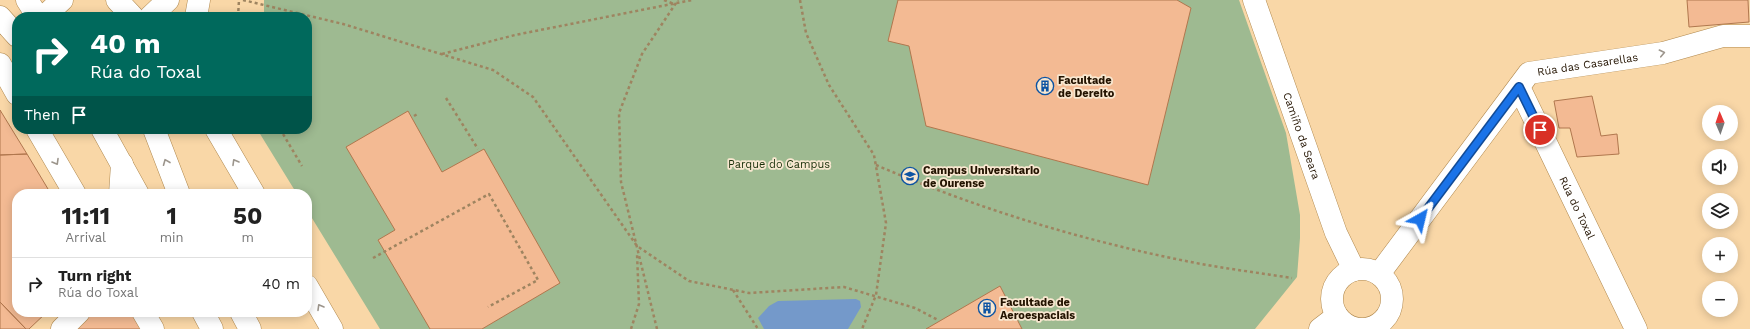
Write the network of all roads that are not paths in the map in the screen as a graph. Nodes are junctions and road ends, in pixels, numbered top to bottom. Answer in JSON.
{"nodes":[{"id":1,"x":27,"y":0,"type":"edge"},
{"id":2,"x":62,"y":0,"type":"edge"},
{"id":3,"x":117,"y":0,"type":"edge"},
{"id":4,"x":168,"y":0,"type":"edge"},
{"id":5,"x":199,"y":0,"type":"edge"},
{"id":6,"x":1254,"y":0,"type":"edge"},
{"id":7,"x":35,"y":12,"type":"edge"},
{"id":8,"x":49,"y":12,"type":"edge"},
{"id":9,"x":128,"y":12,"type":"edge"},
{"id":10,"x":155,"y":12,"type":"edge"},
{"id":11,"x":197,"y":12,"type":"edge"},
{"id":12,"x":0,"y":17,"type":"edge"},
{"id":13,"x":12,"y":30,"type":"edge"},
{"id":14,"x":1750,"y":36,"type":"edge"},
{"id":15,"x":0,"y":64,"type":"edge"},
{"id":16,"x":12,"y":85,"type":"edge"},
{"id":17,"x":1519,"y":87,"type":"junction"},
{"id":18,"x":40,"y":134,"type":"edge"},
{"id":19,"x":105,"y":134,"type":"edge"},
{"id":20,"x":156,"y":134,"type":"edge"},
{"id":21,"x":219,"y":134,"type":"edge"},
{"id":22,"x":122,"y":164,"type":"junction"},
{"id":23,"x":72,"y":189,"type":"edge"},
{"id":24,"x":120,"y":189,"type":"edge"},
{"id":25,"x":135,"y":189,"type":"edge"},
{"id":26,"x":177,"y":189,"type":"edge"},
{"id":27,"x":251,"y":189,"type":"edge"},
{"id":28,"x":1354,"y":270,"type":"junction"},
{"id":29,"x":1379,"y":274,"type":"junction"},
{"id":30,"x":312,"y":295,"type":"edge"},
{"id":31,"x":1337,"y":316,"type":"junction"},
{"id":32,"x":74,"y":317,"type":"edge"},
{"id":33,"x":146,"y":317,"type":"edge"},
{"id":34,"x":206,"y":317,"type":"edge"},
{"id":35,"x":244,"y":317,"type":"edge"},
{"id":36,"x":62,"y":329,"type":"edge"},
{"id":37,"x":153,"y":329,"type":"edge"},
{"id":38,"x":212,"y":329,"type":"edge"},
{"id":39,"x":250,"y":329,"type":"edge"},
{"id":40,"x":332,"y":329,"type":"edge"},
{"id":41,"x":1320,"y":329,"type":"edge"},
{"id":42,"x":1636,"y":329,"type":"edge"}],
"edges":[{"from":1,"to":7,"type":"street"},
{"from":2,"to":8,"type":"street"},
{"from":3,"to":9,"type":"street"},
{"from":4,"to":10,"type":"street"},
{"from":5,"to":11,"type":"street"},
{"from":6,"to":28,"type":"street","name":"Camiño da Seara"},
{"from":12,"to":13,"type":"street"},
{"from":17,"to":14,"type":"street","name":"Rúa das Casarellas","one_way":true},
{"from":15,"to":16,"type":"street"},
{"from":17,"to":29,"type":"street","name":"Rúa das Casarellas"},
{"from":17,"to":42,"type":"street","name":"Rúa do Toxal"},
{"from":18,"to":23,"type":"street","one_way":true},
{"from":19,"to":22,"type":"street"},
{"from":26,"to":20,"type":"street","one_way":true},
{"from":27,"to":21,"type":"street","one_way":true},
{"from":22,"to":24,"type":"street"},
{"from":22,"to":25,"type":"street"},
{"from":28,"to":29,"type":"street"},
{"from":28,"to":31,"type":"street"},
{"from":29,"to":31,"type":"street"},
{"from":40,"to":30,"type":"street","one_way":true},
{"from":31,"to":41,"type":"street"},
{"from":32,"to":36,"type":"street"},
{"from":33,"to":37,"type":"street"},
{"from":34,"to":38,"type":"street"},
{"from":35,"to":39,"type":"street"}]}
